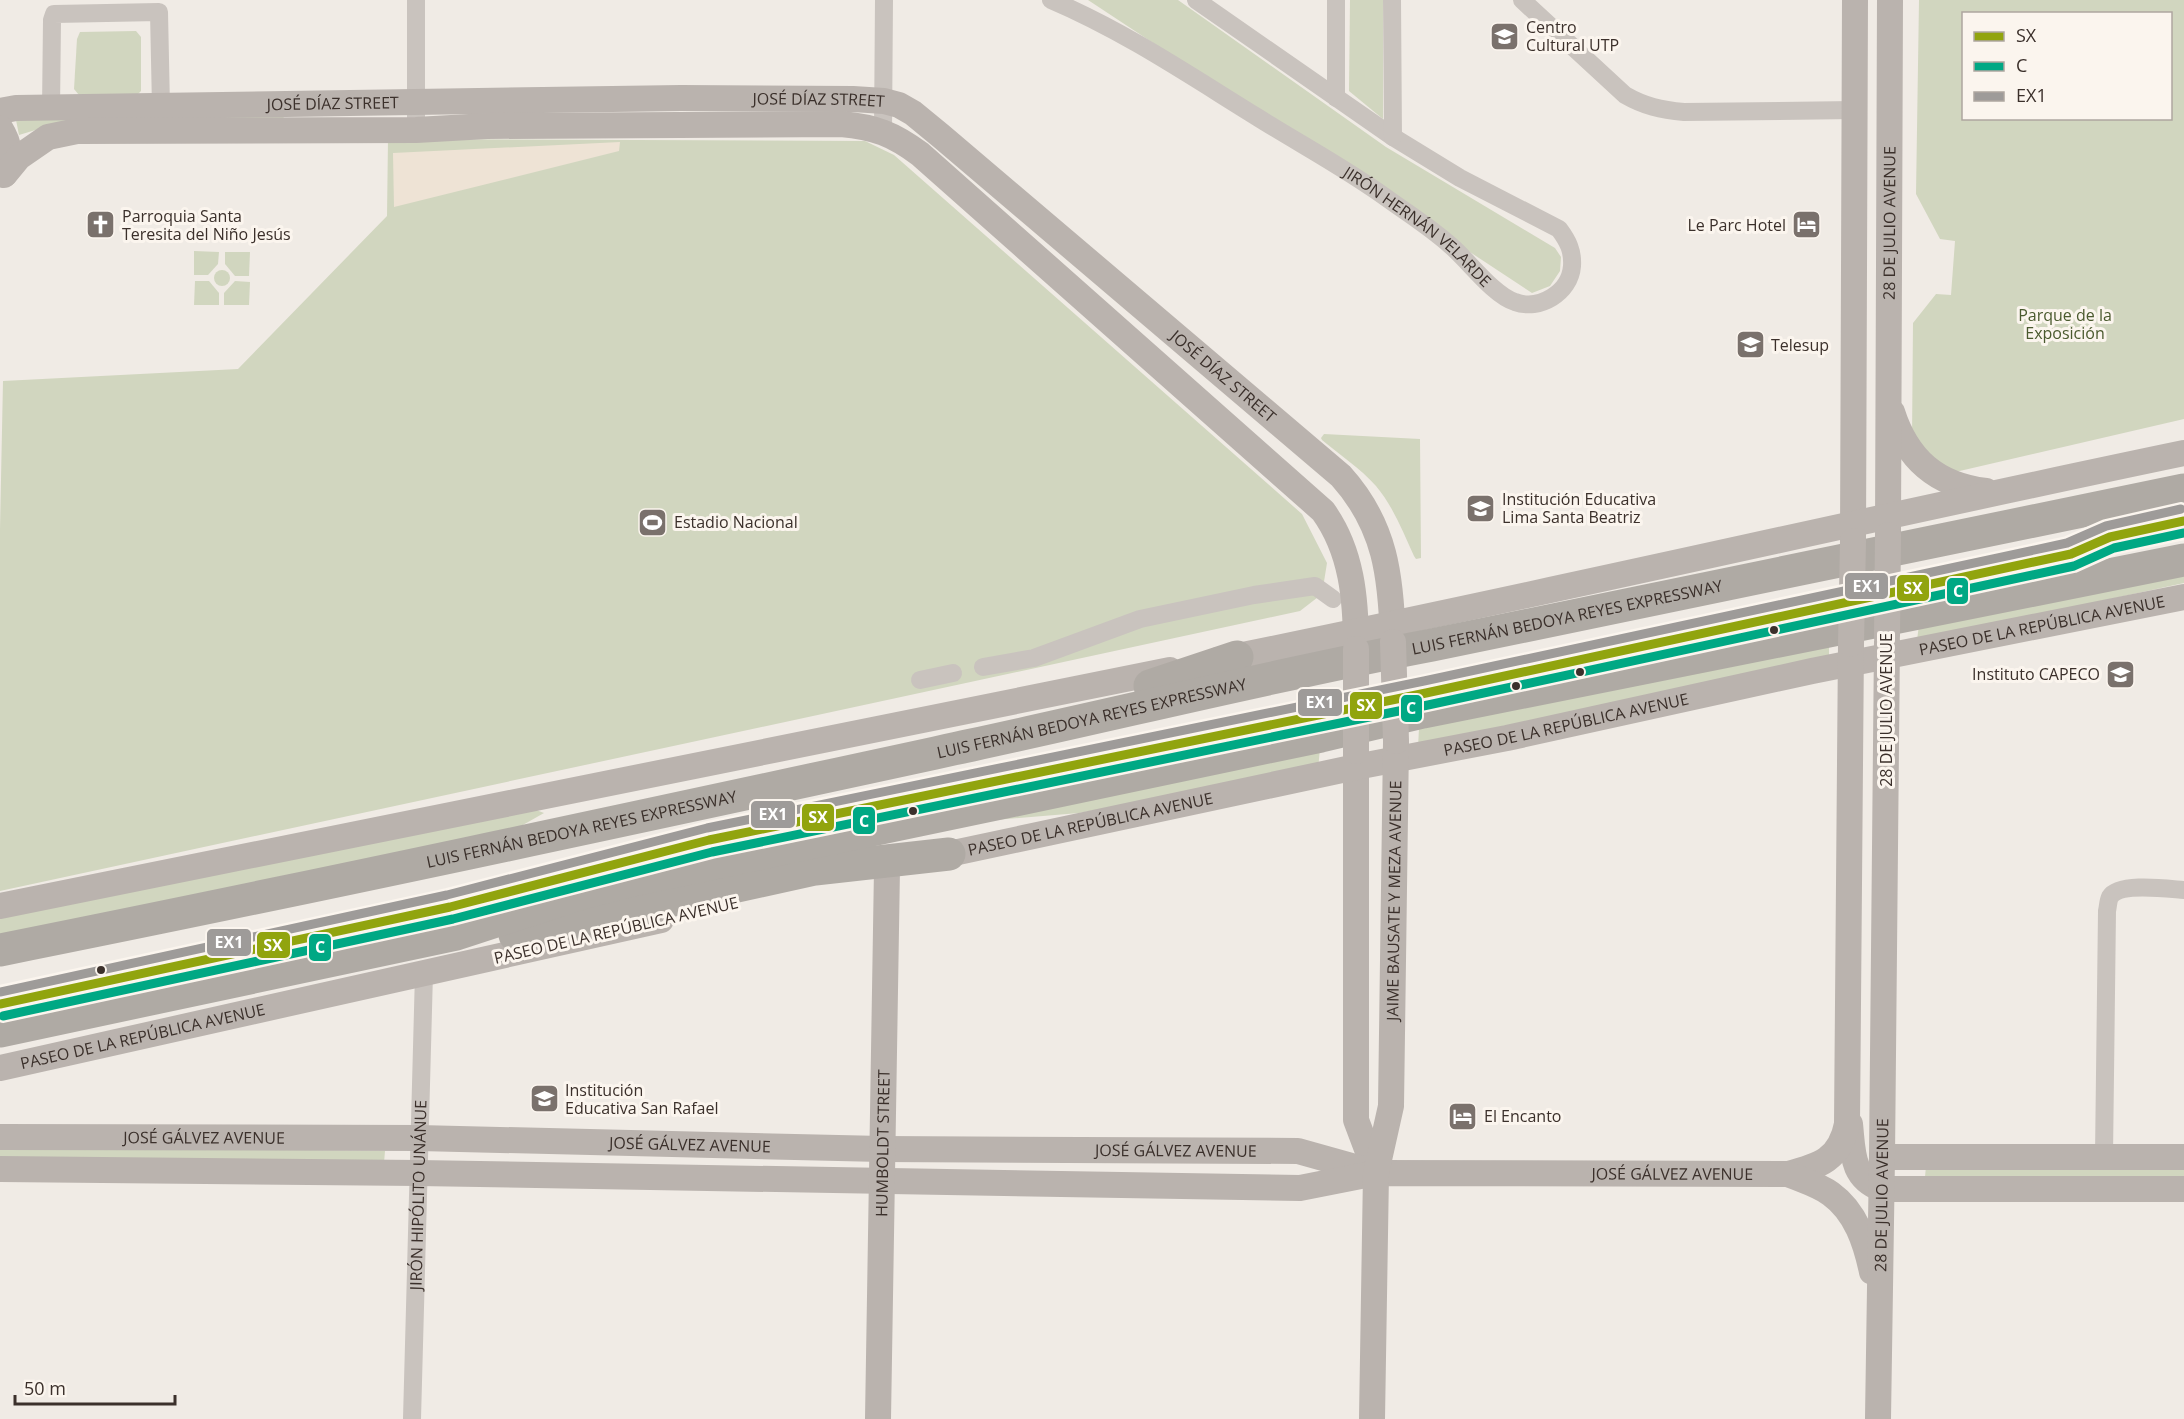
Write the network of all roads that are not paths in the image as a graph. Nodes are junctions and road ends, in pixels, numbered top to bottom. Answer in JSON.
{"nodes":[{"id":1,"x":416,"y":0,"type":"edge"},
{"id":2,"x":884,"y":0,"type":"edge"},
{"id":3,"x":1051,"y":0,"type":"edge"},
{"id":4,"x":1196,"y":0,"type":"edge"},
{"id":5,"x":1336,"y":0,"type":"edge"},
{"id":6,"x":1392,"y":0,"type":"edge"},
{"id":7,"x":1522,"y":0,"type":"edge"},
{"id":8,"x":1855,"y":0,"type":"edge"},
{"id":9,"x":1890,"y":0,"type":"edge"},
{"id":10,"x":1336,"y":98,"type":"junction"},
{"id":11,"x":884,"y":101,"type":"junction"},
{"id":12,"x":416,"y":103,"type":"junction"},
{"id":13,"x":51,"y":109,"type":"junction"},
{"id":14,"x":1855,"y":110,"type":"junction"},
{"id":15,"x":0,"y":111,"type":"edge"},
{"id":16,"x":176,"y":115,"type":"junction"},
{"id":17,"x":0,"y":128,"type":"edge"},
{"id":18,"x":416,"y":130,"type":"junction"},
{"id":19,"x":883,"y":131,"type":"junction"},
{"id":20,"x":1393,"y":137,"type":"junction"},
{"id":21,"x":2,"y":177,"type":"edge"},
{"id":22,"x":1888,"y":392,"type":"junction"},
{"id":23,"x":2184,"y":453,"type":"edge"},
{"id":24,"x":2184,"y":490,"type":"edge"},
{"id":25,"x":1995,"y":492,"type":"junction"},
{"id":26,"x":1888,"y":525,"type":"junction"},
{"id":27,"x":1853,"y":532,"type":"junction"},
{"id":28,"x":2184,"y":560,"type":"edge"},
{"id":29,"x":2184,"y":597,"type":"edge"},
{"id":30,"x":1333,"y":599,"type":"dead end"},
{"id":31,"x":1392,"y":633,"type":"junction"},
{"id":32,"x":1356,"y":641,"type":"junction"},
{"id":33,"x":1887,"y":647,"type":"junction"},
{"id":34,"x":1851,"y":654,"type":"junction"},
{"id":35,"x":1237,"y":657,"type":"junction"},
{"id":36,"x":983,"y":667,"type":"dead end"},
{"id":37,"x":953,"y":673,"type":"dead end"},
{"id":38,"x":920,"y":680,"type":"dead end"},
{"id":39,"x":1396,"y":750,"type":"junction"},
{"id":40,"x":1356,"y":759,"type":"junction"},
{"id":41,"x":565,"y":833,"type":"junction"},
{"id":42,"x":949,"y":854,"type":"junction"},
{"id":43,"x":887,"y":868,"type":"junction"},
{"id":44,"x":2184,"y":890,"type":"edge"},
{"id":45,"x":0,"y":906,"type":"edge"},
{"id":46,"x":456,"y":934,"type":"junction"},
{"id":47,"x":0,"y":950,"type":"edge"},
{"id":48,"x":424,"y":973,"type":"junction"},
{"id":49,"x":0,"y":1031,"type":"edge"},
{"id":50,"x":0,"y":1068,"type":"edge"},
{"id":51,"x":1848,"y":1112,"type":"junction"},
{"id":52,"x":0,"y":1137,"type":"edge"},
{"id":53,"x":419,"y":1138,"type":"junction"},
{"id":54,"x":882,"y":1149,"type":"junction"},
{"id":55,"x":2104,"y":1156,"type":"junction"},
{"id":56,"x":1882,"y":1157,"type":"junction"},
{"id":57,"x":2184,"y":1157,"type":"edge"},
{"id":58,"x":0,"y":1169,"type":"edge"},
{"id":59,"x":418,"y":1173,"type":"junction"},
{"id":60,"x":1376,"y":1173,"type":"junction"},
{"id":61,"x":1788,"y":1174,"type":"junction"},
{"id":62,"x":881,"y":1180,"type":"junction"},
{"id":63,"x":1882,"y":1188,"type":"junction"},
{"id":64,"x":2184,"y":1189,"type":"edge"},
{"id":65,"x":1879,"y":1306,"type":"junction"},
{"id":66,"x":412,"y":1419,"type":"edge"},
{"id":67,"x":878,"y":1419,"type":"edge"},
{"id":68,"x":1372,"y":1419,"type":"edge"},
{"id":69,"x":1878,"y":1419,"type":"edge"}],
"edges":[{"from":1,"to":12,"type":"street"},
{"from":2,"to":11,"type":"street"},
{"from":3,"to":20,"type":"street","name":"JIRÓN HERNÁN VELARDE"},
{"from":4,"to":10,"type":"street","name":"JIRÓN HERNÁN VELARDE"},
{"from":5,"to":10,"type":"street"},
{"from":6,"to":20,"type":"street"},
{"from":7,"to":14,"type":"street"},
{"from":8,"to":14,"type":"main road","name":"28 DE JULIO AVENUE"},
{"from":9,"to":22,"type":"main road","name":"28 DE JULIO AVENUE"},
{"from":10,"to":20,"type":"street","name":"JIRÓN HERNÁN VELARDE"},
{"from":11,"to":12,"type":"main road","name":"JOSÉ DÍAZ STREET"},
{"from":11,"to":19,"type":"street"},
{"from":11,"to":31,"type":"main road","name":"JOSÉ DÍAZ STREET"},
{"from":12,"to":16,"type":"main road","name":"JOSÉ DÍAZ STREET"},
{"from":12,"to":18,"type":"street"},
{"from":13,"to":15,"type":"main road","name":"JOSÉ DÍAZ STREET"},
{"from":13,"to":16,"type":"main road","name":"JOSÉ DÍAZ STREET"},
{"from":13,"to":16,"type":"street"},
{"from":14,"to":27,"type":"main road","name":"28 DE JULIO AVENUE"},
{"from":16,"to":18,"type":"main road","name":"JOSÉ DÍAZ STREET"},
{"from":16,"to":21,"type":"main road","name":"JOSÉ DÍAZ STREET"},
{"from":17,"to":21,"type":"main road"},
{"from":18,"to":19,"type":"main road","name":"JOSÉ DÍAZ STREET"},
{"from":19,"to":32,"type":"main road","name":"JOSÉ DÍAZ STREET"},
{"from":22,"to":25,"type":"main road"},
{"from":22,"to":26,"type":"main road","name":"28 DE JULIO AVENUE"},
{"from":23,"to":25,"type":"main road"},
{"from":24,"to":41,"type":"highway","name":"LUIS FERNÁN BEDOYA REYES EXPRESSWAY"},
{"from":25,"to":26,"type":"main road"},
{"from":26,"to":27,"type":"main road"},
{"from":26,"to":33,"type":"main road","name":"28 DE JULIO AVENUE","bridge":true},
{"from":27,"to":31,"type":"main road"},
{"from":27,"to":34,"type":"main road","name":"28 DE JULIO AVENUE","bridge":true},
{"from":28,"to":46,"type":"highway"},
{"from":29,"to":33,"type":"main road","name":"PASEO DE LA REPÚBLICA AVENUE"},
{"from":30,"to":36,"type":"street"},
{"from":31,"to":32,"type":"main road"},
{"from":31,"to":39,"type":"main road","name":"JAIME BAUSATE Y MEZA AVENUE","bridge":true},
{"from":32,"to":35,"type":"main road"},
{"from":32,"to":40,"type":"main road","name":"JAIME BAUSATE Y MEZA AVENUE","bridge":true},
{"from":33,"to":34,"type":"main road","name":"PASEO DE LA REPÚBLICA AVENUE"},
{"from":33,"to":56,"type":"main road","name":"28 DE JULIO AVENUE"},
{"from":34,"to":39,"type":"main road","name":"PASEO DE LA REPÚBLICA AVENUE"},
{"from":34,"to":51,"type":"main road","name":"28 DE JULIO AVENUE"},
{"from":35,"to":41,"type":"highway"},
{"from":35,"to":45,"type":"main road"},
{"from":37,"to":38,"type":"street"},
{"from":39,"to":40,"type":"main road","name":"PASEO DE LA REPÚBLICA AVENUE"},
{"from":39,"to":60,"type":"main road","name":"JAIME BAUSATE Y MEZA AVENUE"},
{"from":40,"to":42,"type":"main road","name":"PASEO DE LA REPÚBLICA AVENUE"},
{"from":40,"to":60,"type":"main road","name":"JAIME BAUSATE Y MEZA AVENUE"},
{"from":41,"to":47,"type":"highway","name":"LUIS FERNÁN BEDOYA REYES EXPRESSWAY"},
{"from":42,"to":43,"type":"main road","name":"PASEO DE LA REPÚBLICA AVENUE"},
{"from":42,"to":46,"type":"highway"},
{"from":43,"to":48,"type":"main road","name":"PASEO DE LA REPÚBLICA AVENUE"},
{"from":43,"to":54,"type":"main road","name":"HUMBOLDT STREET"},
{"from":44,"to":55,"type":"street"},
{"from":46,"to":49,"type":"highway"},
{"from":48,"to":50,"type":"main road","name":"PASEO DE LA REPÚBLICA AVENUE"},
{"from":48,"to":53,"type":"street","name":"JIRÓN HIPÓLITO UNÁNUE"},
{"from":51,"to":61,"type":"main road","name":"28 DE JULIO AVENUE"},
{"from":51,"to":63,"type":"main road"},
{"from":52,"to":53,"type":"main road","name":"JOSÉ GÁLVEZ AVENUE"},
{"from":53,"to":54,"type":"main road","name":"JOSÉ GÁLVEZ AVENUE"},
{"from":53,"to":59,"type":"street","name":"JIRÓN HIPÓLITO UNÁNUE"},
{"from":54,"to":60,"type":"main road","name":"JOSÉ GÁLVEZ AVENUE"},
{"from":54,"to":62,"type":"main road","name":"HUMBOLDT STREET"},
{"from":55,"to":56,"type":"main road"},
{"from":55,"to":57,"type":"main road"},
{"from":56,"to":63,"type":"main road","name":"28 DE JULIO AVENUE"},
{"from":58,"to":59,"type":"main road","name":"JOSÉ GÁLVEZ AVENUE"},
{"from":59,"to":62,"type":"main road","name":"JOSÉ GÁLVEZ AVENUE"},
{"from":59,"to":66,"type":"street","name":"JIRÓN HIPÓLITO UNÁNUE"},
{"from":60,"to":61,"type":"main road","name":"JOSÉ GÁLVEZ AVENUE"},
{"from":60,"to":62,"type":"main road","name":"JOSÉ GÁLVEZ AVENUE"},
{"from":60,"to":68,"type":"main road","name":"JAIME BAUSATE Y MEZA AVENUE"},
{"from":61,"to":65,"type":"main road"},
{"from":62,"to":67,"type":"main road","name":"HUMBOLDT STREET"},
{"from":63,"to":64,"type":"main road"},
{"from":63,"to":65,"type":"main road","name":"28 DE JULIO AVENUE"},
{"from":65,"to":69,"type":"main road","name":"28 DE JULIO AVENUE"}]}
